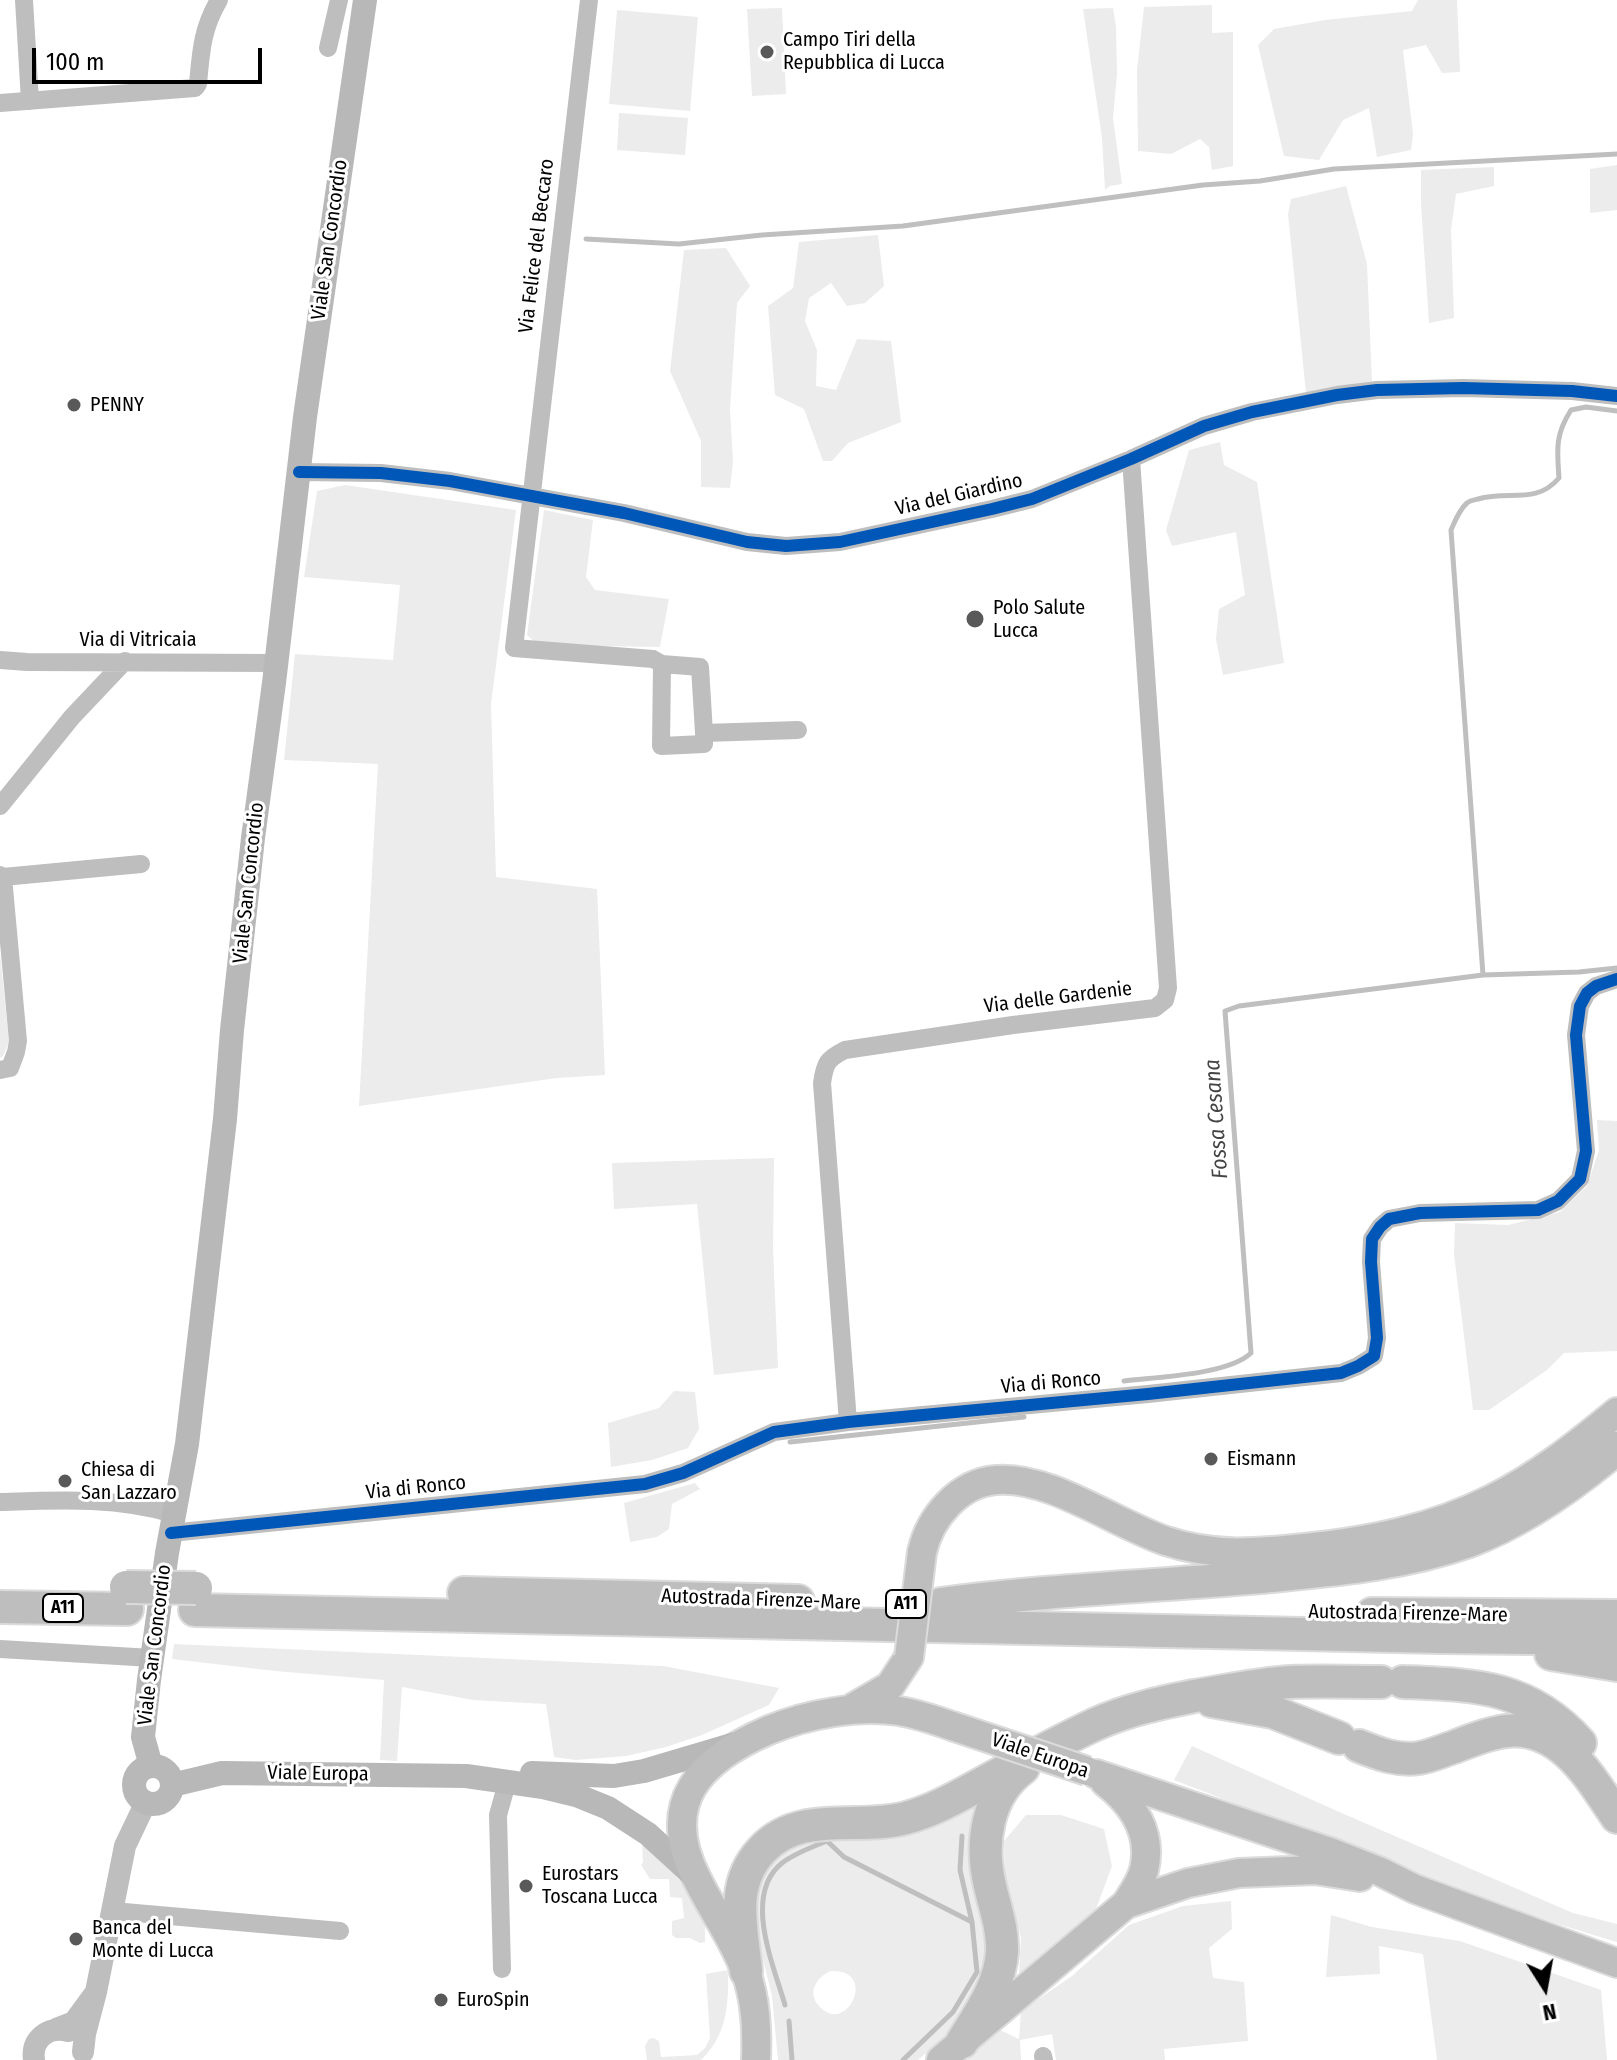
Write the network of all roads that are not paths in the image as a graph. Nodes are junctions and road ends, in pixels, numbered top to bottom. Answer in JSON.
{"nodes":[{"id":1,"x":24,"y":0,"type":"edge"},
{"id":2,"x":219,"y":0,"type":"edge"},
{"id":3,"x":339,"y":0,"type":"edge"},
{"id":4,"x":365,"y":0,"type":"edge"},
{"id":5,"x":589,"y":0,"type":"edge"},
{"id":6,"x":328,"y":48,"type":"dead end"},
{"id":7,"x":30,"y":101,"type":"junction"},
{"id":8,"x":0,"y":103,"type":"edge"},
{"id":9,"x":1617,"y":396,"type":"edge"},
{"id":10,"x":1131,"y":459,"type":"junction"},
{"id":11,"x":299,"y":472,"type":"junction"},
{"id":12,"x":530,"y":496,"type":"junction"},
{"id":13,"x":0,"y":660,"type":"edge"},
{"id":14,"x":125,"y":661,"type":"junction"},
{"id":15,"x":276,"y":663,"type":"junction"},
{"id":16,"x":662,"y":664,"type":"junction"},
{"id":17,"x":798,"y":730,"type":"dead end"},
{"id":18,"x":704,"y":733,"type":"junction"},
{"id":19,"x":0,"y":806,"type":"edge"},
{"id":20,"x":141,"y":864,"type":"dead end"},
{"id":21,"x":1,"y":876,"type":"edge"},
{"id":22,"x":1617,"y":979,"type":"edge"},
{"id":23,"x":0,"y":1070,"type":"edge"},
{"id":24,"x":1617,"y":1412,"type":"edge"},
{"id":25,"x":848,"y":1422,"type":"junction"},
{"id":26,"x":1617,"y":1448,"type":"edge"},
{"id":27,"x":0,"y":1502,"type":"edge"},
{"id":28,"x":172,"y":1524,"type":"junction"},
{"id":29,"x":0,"y":1585,"type":"edge"},
{"id":30,"x":126,"y":1598,"type":"junction"},
{"id":31,"x":195,"y":1599,"type":"junction"},
{"id":32,"x":941,"y":1604,"type":"junction"},
{"id":33,"x":0,"y":1607,"type":"edge"},
{"id":34,"x":1617,"y":1616,"type":"edge"},
{"id":35,"x":1441,"y":1637,"type":"junction"},
{"id":36,"x":1617,"y":1639,"type":"edge"},
{"id":37,"x":0,"y":1649,"type":"edge"},
{"id":38,"x":909,"y":1657,"type":"junction"},
{"id":39,"x":152,"y":1658,"type":"junction"},
{"id":40,"x":1617,"y":1665,"type":"edge"},
{"id":41,"x":1190,"y":1697,"type":"junction"},
{"id":42,"x":846,"y":1711,"type":"junction"},
{"id":43,"x":944,"y":1723,"type":"junction"},
{"id":44,"x":1065,"y":1739,"type":"junction"},
{"id":45,"x":743,"y":1741,"type":"junction"},
{"id":46,"x":151,"y":1766,"type":"junction"},
{"id":47,"x":1092,"y":1773,"type":"junction"},
{"id":48,"x":466,"y":1776,"type":"junction"},
{"id":49,"x":507,"y":1783,"type":"junction"},
{"id":50,"x":172,"y":1785,"type":"junction"},
{"id":51,"x":1617,"y":1794,"type":"edge"},
{"id":52,"x":146,"y":1802,"type":"junction"},
{"id":53,"x":1617,"y":1817,"type":"edge"},
{"id":54,"x":696,"y":1878,"type":"junction"},
{"id":55,"x":1415,"y":1889,"type":"junction"},
{"id":56,"x":1126,"y":1904,"type":"junction"},
{"id":57,"x":113,"y":1911,"type":"junction"},
{"id":58,"x":340,"y":1931,"type":"dead end"},
{"id":59,"x":1617,"y":1963,"type":"edge"},
{"id":60,"x":502,"y":1969,"type":"dead end"},
{"id":61,"x":746,"y":1971,"type":"junction"},
{"id":62,"x":96,"y":1992,"type":"junction"},
{"id":63,"x":56,"y":2029,"type":"junction"},
{"id":64,"x":757,"y":2030,"type":"junction"},
{"id":65,"x":951,"y":2051,"type":"edge"},
{"id":66,"x":83,"y":2056,"type":"edge"},
{"id":67,"x":29,"y":2058,"type":"edge"},
{"id":68,"x":756,"y":2060,"type":"edge"},
{"id":69,"x":763,"y":2060,"type":"edge"}],
"edges":[{"from":1,"to":7,"type":"street"},
{"from":2,"to":7,"type":"street"},
{"from":3,"to":6,"type":"street"},
{"from":4,"to":11,"type":"main road","name":"Viale San Concordio"},
{"from":5,"to":12,"type":"street","name":"Via Felice del Beccaro"},
{"from":7,"to":8,"type":"street"},
{"from":9,"to":10,"type":"street","name":"Via del Giardino"},
{"from":10,"to":12,"type":"street","name":"Via del Giardino"},
{"from":10,"to":25,"type":"street","name":"Via delle Gardenie"},
{"from":11,"to":12,"type":"street","name":"Via del Giardino"},
{"from":11,"to":15,"type":"main road","name":"Viale San Concordio"},
{"from":12,"to":16,"type":"street"},
{"from":13,"to":14,"type":"street","name":"Via di Vitricaia"},
{"from":14,"to":15,"type":"street","name":"Via di Vitricaia"},
{"from":14,"to":19,"type":"street"},
{"from":15,"to":28,"type":"main road","name":"Viale San Concordio"},
{"from":16,"to":18,"type":"street"},
{"from":16,"to":18,"type":"street"},
{"from":17,"to":18,"type":"street"},
{"from":20,"to":21,"type":"street"},
{"from":21,"to":23,"type":"street"},
{"from":22,"to":25,"type":"street","name":"Via di Ronco"},
{"from":24,"to":38,"type":"main road","bridge":true},
{"from":25,"to":28,"type":"street","name":"Via di Ronco"},
{"from":26,"to":32,"type":"highway"},
{"from":27,"to":28,"type":"street","name":"Via di Ronco"},
{"from":28,"to":39,"type":"main road","name":"Viale San Concordio"},
{"from":29,"to":30,"type":"highway","name":"Autostrada Firenze-Mare","number":"A11"},
{"from":30,"to":31,"type":"highway","name":"Autostrada Firenze-Mare","number":"A11","bridge":true},
{"from":30,"to":33,"type":"highway","name":"Autostrada Firenze-Mare","number":"A11"},
{"from":31,"to":32,"type":"highway","name":"Autostrada Firenze-Mare","number":"A11"},
{"from":31,"to":35,"type":"highway","name":"Autostrada Firenze-Mare","number":"A11"},
{"from":32,"to":34,"type":"highway","name":"Autostrada Firenze-Mare","number":"A11"},
{"from":35,"to":36,"type":"highway","name":"Autostrada Firenze-Mare","number":"A11"},
{"from":35,"to":40,"type":"highway"},
{"from":37,"to":39,"type":"street"},
{"from":38,"to":42,"type":"main road"},
{"from":38,"to":43,"type":"main road"},
{"from":39,"to":46,"type":"main road","name":"Viale San Concordio"},
{"from":41,"to":44,"type":"highway"},
{"from":41,"to":51,"type":"highway"},
{"from":41,"to":53,"type":"highway"},
{"from":42,"to":43,"type":"main road","name":"Viale Europa"},
{"from":42,"to":45,"type":"main road","name":"Viale Europa"},
{"from":43,"to":47,"type":"main road","name":"Viale Europa","bridge":true},
{"from":44,"to":61,"type":"highway"},
{"from":44,"to":65,"type":"highway"},
{"from":45,"to":48,"type":"main road","name":"Viale Europa"},
{"from":45,"to":54,"type":"main road","name":"Viale Europa"},
{"from":46,"to":50,"type":"main road"},
{"from":46,"to":52,"type":"main road"},
{"from":47,"to":55,"type":"main road"},
{"from":47,"to":56,"type":"main road","name":"Viale Europa"},
{"from":48,"to":49,"type":"main road","name":"Viale Europa"},
{"from":48,"to":50,"type":"main road","name":"Viale Europa"},
{"from":49,"to":54,"type":"main road","name":"Viale Europa"},
{"from":49,"to":60,"type":"street"},
{"from":50,"to":52,"type":"main road"},
{"from":52,"to":57,"type":"street"},
{"from":54,"to":61,"type":"main road","name":"Viale Europa"},
{"from":55,"to":56,"type":"main road"},
{"from":55,"to":59,"type":"main road"},
{"from":56,"to":65,"type":"main road","name":"Viale Europa"},
{"from":57,"to":58,"type":"street"},
{"from":57,"to":62,"type":"street"},
{"from":61,"to":64,"type":"main road","name":"Viale Europa"},
{"from":62,"to":63,"type":"street"},
{"from":62,"to":66,"type":"street"},
{"from":63,"to":66,"type":"street"},
{"from":63,"to":67,"type":"street"},
{"from":64,"to":68,"type":"main road","name":"Viale Europa"},
{"from":64,"to":69,"type":"main road","name":"Viale Europa"}]}
